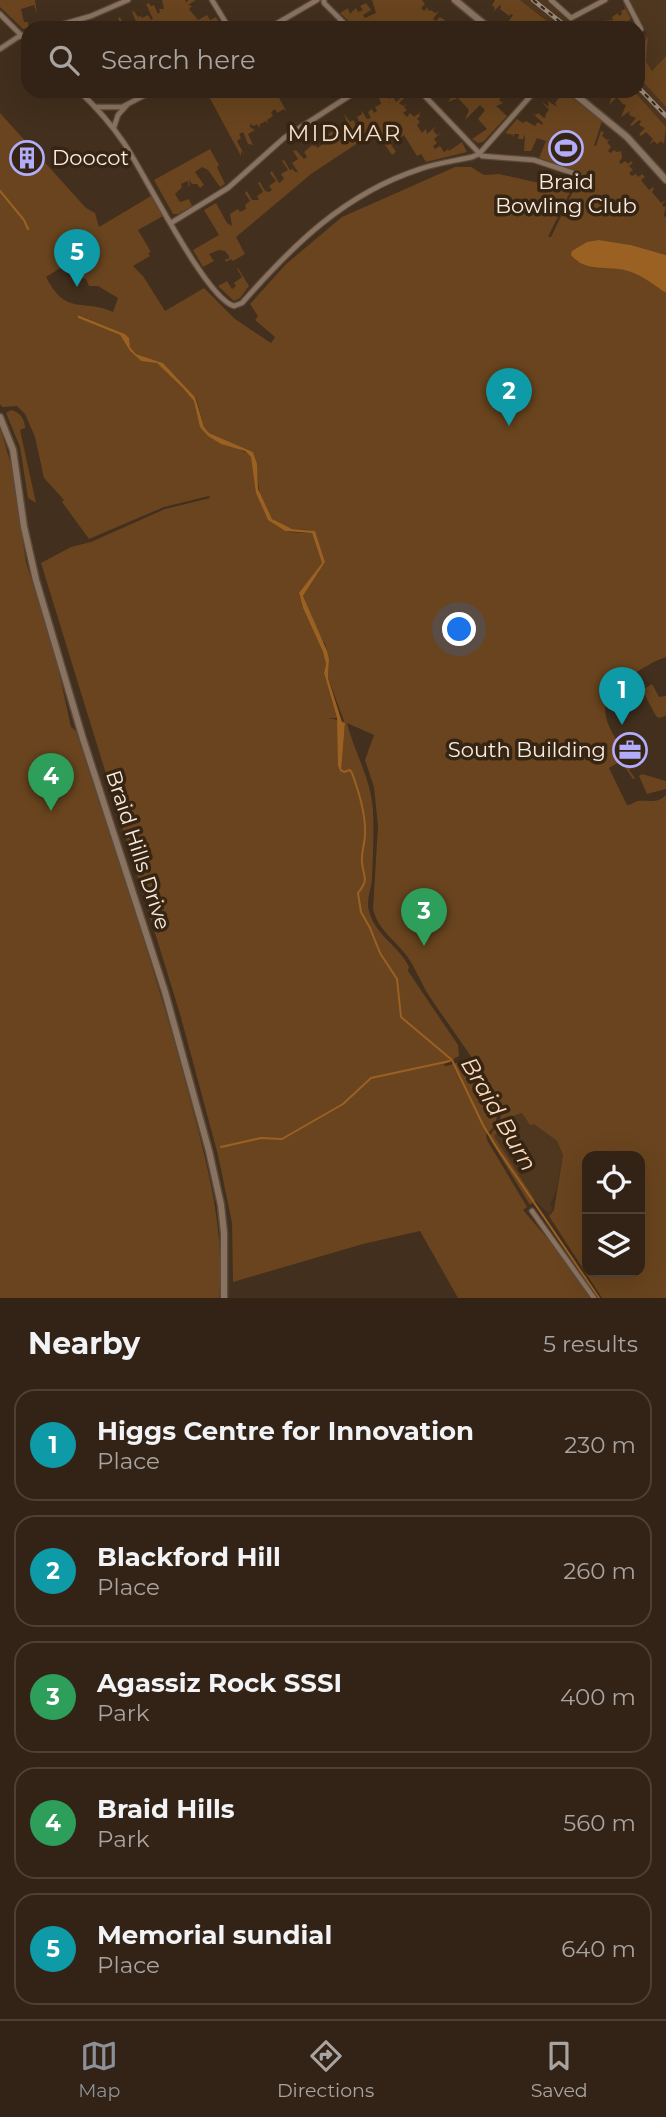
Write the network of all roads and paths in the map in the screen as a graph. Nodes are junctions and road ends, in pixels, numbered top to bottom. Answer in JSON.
{"nodes":[{"id":1,"x":128,"y":0,"type":"edge"},
{"id":2,"x":212,"y":0,"type":"edge"},
{"id":3,"x":317,"y":0,"type":"edge"},
{"id":4,"x":324,"y":0,"type":"edge"},
{"id":5,"x":455,"y":0,"type":"edge"},
{"id":6,"x":551,"y":0,"type":"edge"},
{"id":7,"x":604,"y":0,"type":"edge"},
{"id":8,"x":626,"y":0,"type":"edge"},
{"id":9,"x":0,"y":15,"type":"edge"},
{"id":10,"x":74,"y":21,"type":"edge"},
{"id":11,"x":225,"y":21,"type":"edge"},
{"id":12,"x":281,"y":21,"type":"edge"},
{"id":13,"x":342,"y":21,"type":"edge"},
{"id":14,"x":480,"y":21,"type":"edge"},
{"id":15,"x":636,"y":21,"type":"edge"},
{"id":16,"x":21,"y":32,"type":"edge"},
{"id":17,"x":21,"y":37,"type":"edge"},
{"id":18,"x":0,"y":49,"type":"edge"},
{"id":19,"x":86,"y":98,"type":"edge"},
{"id":20,"x":140,"y":98,"type":"edge"},
{"id":21,"x":346,"y":98,"type":"edge"},
{"id":22,"x":427,"y":98,"type":"edge"},
{"id":23,"x":529,"y":98,"type":"edge"},
{"id":24,"x":580,"y":98,"type":"edge"},
{"id":25,"x":127,"y":105,"type":"junction"},
{"id":26,"x":95,"y":107,"type":"junction"},
{"id":27,"x":113,"y":128,"type":"junction"},
{"id":28,"x":479,"y":154,"type":"junction"},
{"id":29,"x":579,"y":175,"type":"dead end"},
{"id":30,"x":666,"y":180,"type":"edge"},
{"id":31,"x":171,"y":223,"type":"junction"},
{"id":32,"x":0,"y":417,"type":"edge"},
{"id":33,"x":532,"y":1210,"type":"dead end"},
{"id":34,"x":224,"y":1298,"type":"edge"},
{"id":35,"x":594,"y":1298,"type":"edge"}],
"edges":[{"from":1,"to":10,"type":"street"},
{"from":2,"to":11,"type":"street"},
{"from":3,"to":12,"type":"street"},
{"from":4,"to":13,"type":"street"},
{"from":5,"to":14,"type":"street"},
{"from":6,"to":7,"type":"street"},
{"from":8,"to":15,"type":"street"},
{"from":9,"to":16,"type":"street"},
{"from":17,"to":18,"type":"street"},
{"from":19,"to":26,"type":"street"},
{"from":20,"to":25,"type":"street"},
{"from":21,"to":31,"type":"street"},
{"from":22,"to":28,"type":"street"},
{"from":23,"to":28,"type":"street"},
{"from":24,"to":30,"type":"street"},
{"from":25,"to":26,"type":"street"},
{"from":25,"to":27,"type":"street"},
{"from":26,"to":27,"type":"street"},
{"from":27,"to":31,"type":"street"},
{"from":28,"to":29,"type":"street"},
{"from":28,"to":31,"type":"street"},
{"from":32,"to":34,"type":"street","name":"Braid Hills Drive"},
{"from":33,"to":35,"type":"street"}]}
